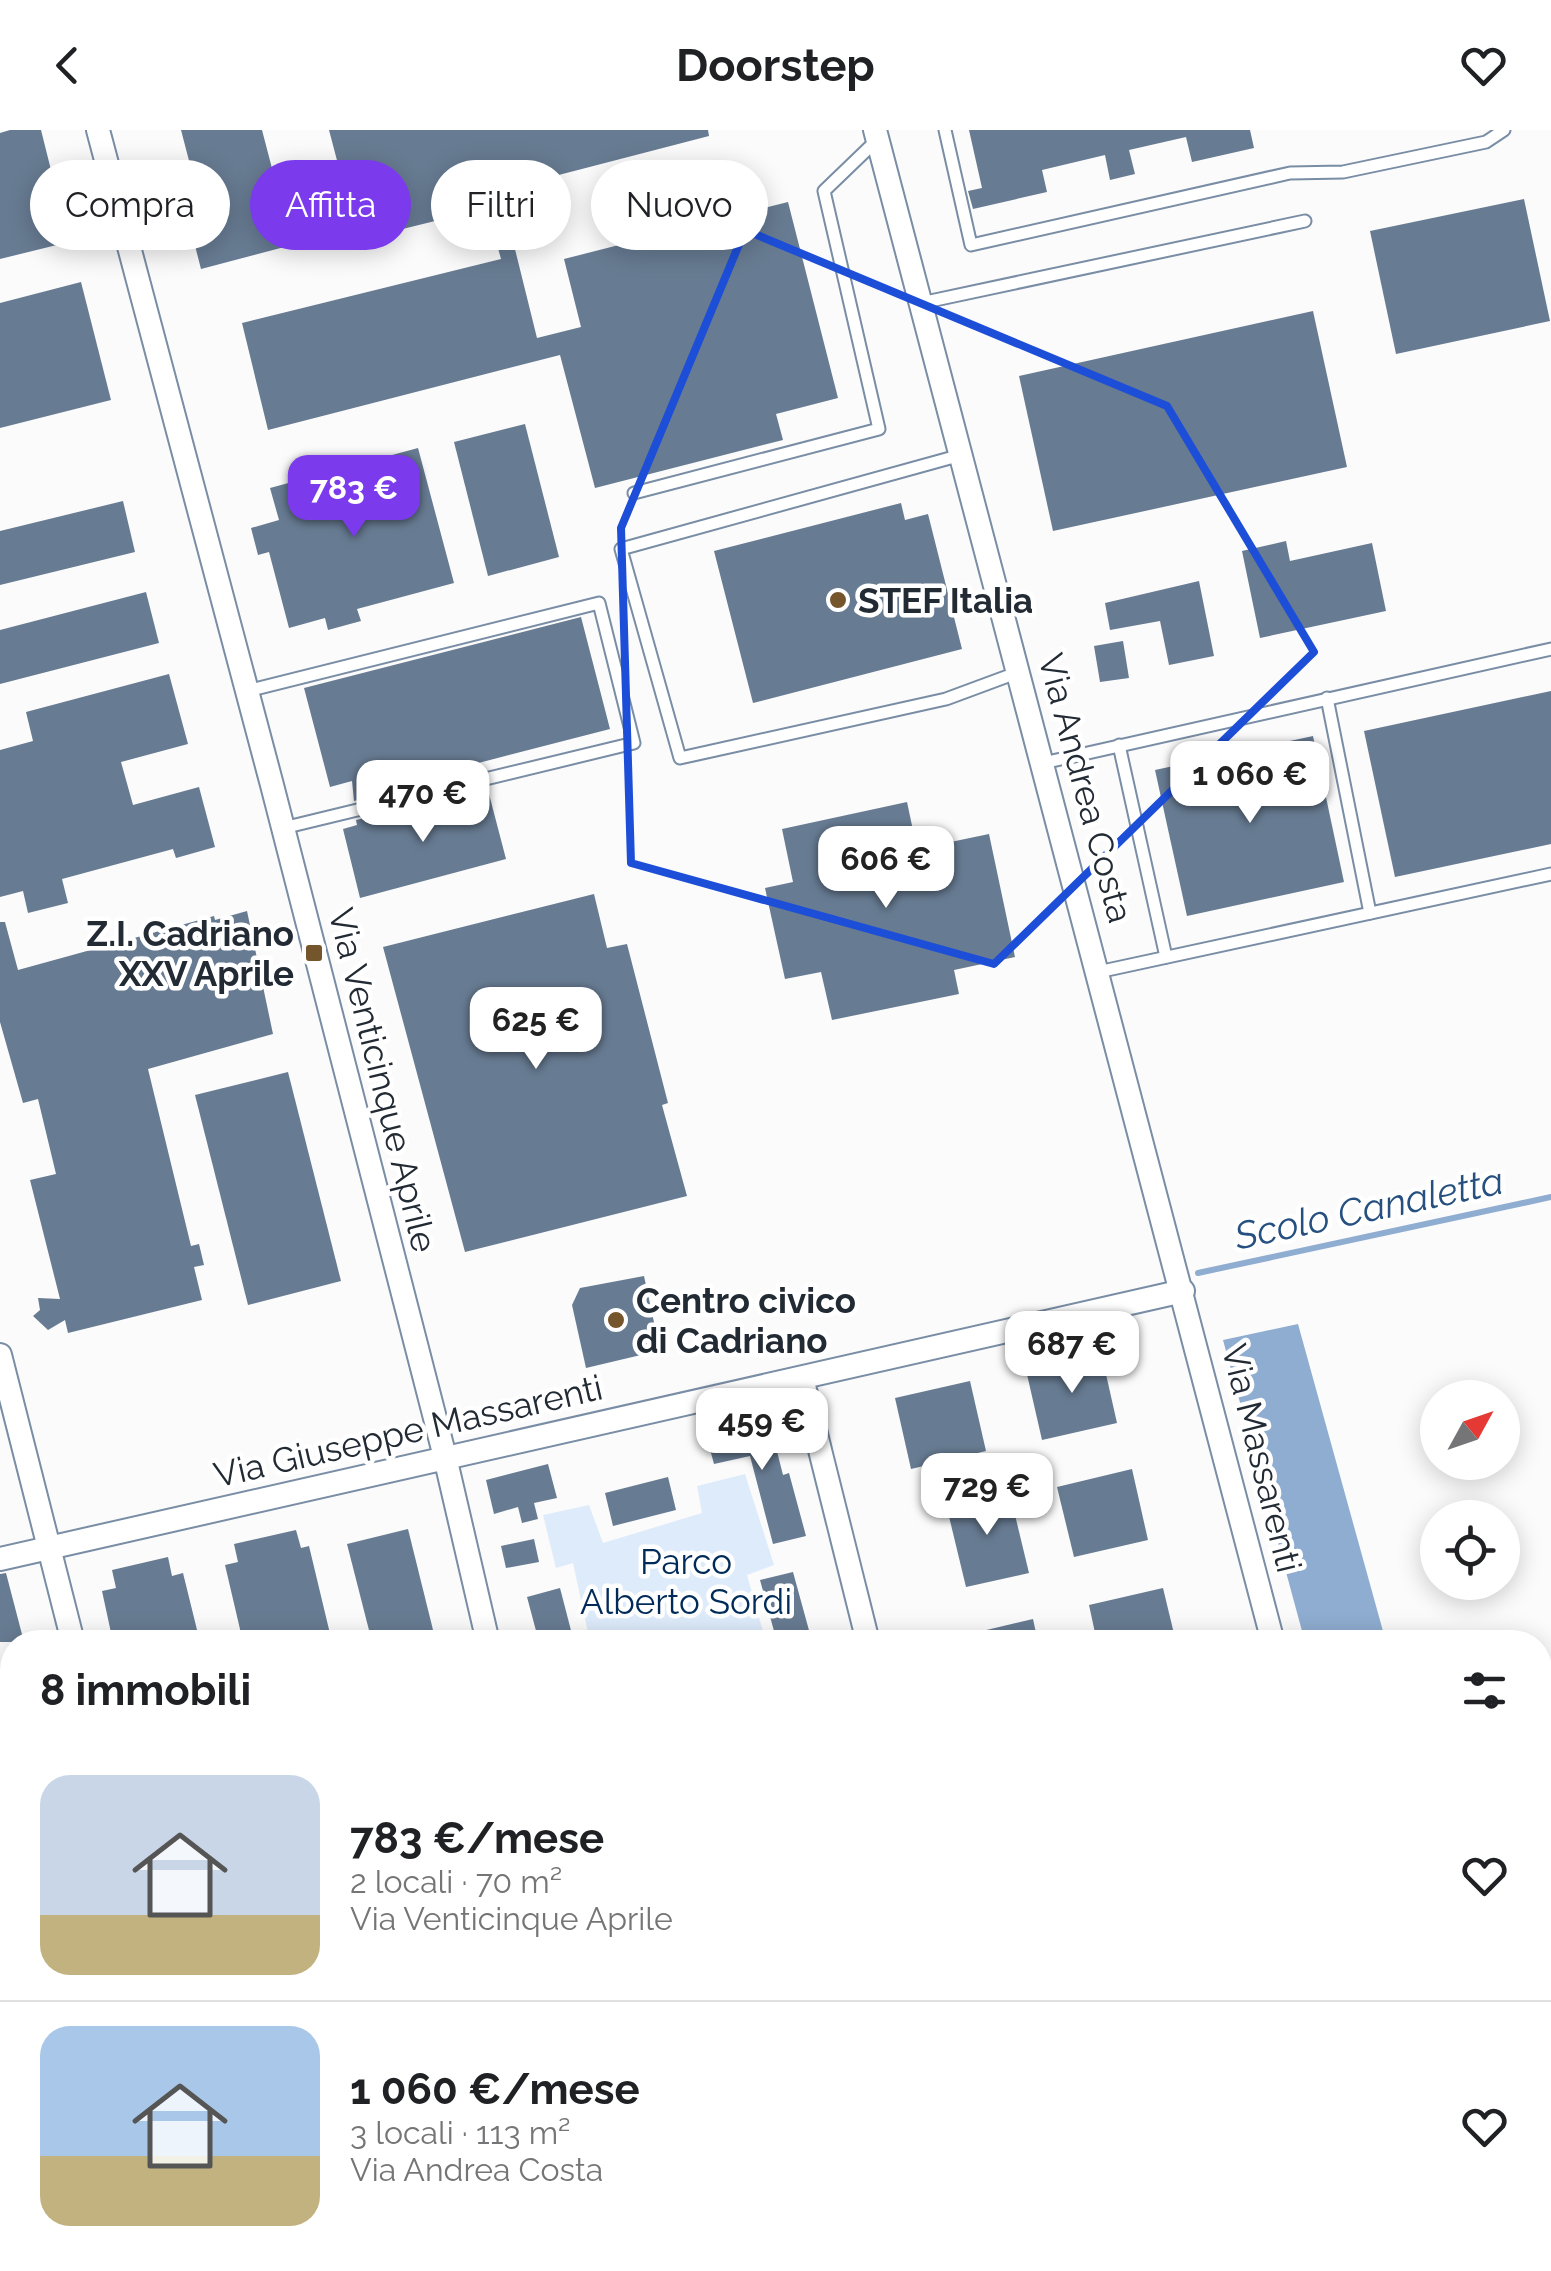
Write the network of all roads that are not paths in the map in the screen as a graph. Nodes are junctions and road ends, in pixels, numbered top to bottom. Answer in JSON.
{"nodes":[{"id":1,"x":98,"y":130,"type":"edge"},
{"id":2,"x":945,"y":130,"type":"edge"},
{"id":3,"x":1504,"y":130,"type":"edge"},
{"id":4,"x":877,"y":134,"type":"edge"},
{"id":5,"x":1305,"y":221,"type":"dead end"},
{"id":6,"x":921,"y":303,"type":"junction"},
{"id":7,"x":961,"y":454,"type":"junction"},
{"id":8,"x":634,"y":492,"type":"dead end"},
{"id":9,"x":1551,"y":649,"type":"edge"},
{"id":10,"x":1019,"y":672,"type":"junction"},
{"id":11,"x":247,"y":690,"type":"junction"},
{"id":12,"x":1327,"y":698,"type":"junction"},
{"id":13,"x":1118,"y":745,"type":"junction"},
{"id":14,"x":1043,"y":764,"type":"junction"},
{"id":15,"x":282,"y":828,"type":"junction"},
{"id":16,"x":1551,"y":874,"type":"edge"},
{"id":17,"x":1370,"y":913,"type":"junction"},
{"id":18,"x":1166,"y":957,"type":"junction"},
{"id":19,"x":1098,"y":972,"type":"junction"},
{"id":20,"x":1183,"y":1290,"type":"junction"},
{"id":21,"x":0,"y":1354,"type":"edge"},
{"id":22,"x":802,"y":1378,"type":"junction"},
{"id":23,"x":444,"y":1457,"type":"junction"},
{"id":24,"x":51,"y":1549,"type":"junction"},
{"id":25,"x":0,"y":1558,"type":"edge"},
{"id":26,"x":69,"y":1630,"type":"edge"},
{"id":27,"x":485,"y":1630,"type":"edge"},
{"id":28,"x":865,"y":1630,"type":"edge"},
{"id":29,"x":1271,"y":1630,"type":"edge"}],
"edges":[{"from":1,"to":11,"type":"street","name":"Via Venticinque Aprile"},
{"from":2,"to":3,"type":"lane"},
{"from":4,"to":6,"type":"street","name":"Via Andrea Costa"},
{"from":4,"to":8,"type":"lane"},
{"from":5,"to":6,"type":"lane"},
{"from":6,"to":7,"type":"street","name":"Via Andrea Costa"},
{"from":7,"to":10,"type":"street","name":"Via Andrea Costa"},
{"from":7,"to":10,"type":"lane"},
{"from":9,"to":12,"type":"lane"},
{"from":10,"to":14,"type":"street","name":"Via Andrea Costa"},
{"from":11,"to":15,"type":"street","name":"Via Venticinque Aprile"},
{"from":11,"to":15,"type":"lane"},
{"from":12,"to":13,"type":"lane"},
{"from":12,"to":17,"type":"lane"},
{"from":13,"to":14,"type":"lane"},
{"from":13,"to":18,"type":"lane"},
{"from":14,"to":19,"type":"street","name":"Via Andrea Costa"},
{"from":15,"to":23,"type":"street","name":"Via Venticinque Aprile"},
{"from":16,"to":17,"type":"lane"},
{"from":17,"to":18,"type":"lane"},
{"from":18,"to":19,"type":"lane"},
{"from":19,"to":20,"type":"street","name":"Via Andrea Costa"},
{"from":20,"to":22,"type":"street","name":"Via Giuseppe Massarenti"},
{"from":20,"to":29,"type":"street","name":"Via Massarenti"},
{"from":21,"to":24,"type":"street"},
{"from":22,"to":23,"type":"street","name":"Via Giuseppe Massarenti"},
{"from":22,"to":28,"type":"street"},
{"from":23,"to":24,"type":"street","name":"Via Giuseppe Massarenti"},
{"from":23,"to":27,"type":"street","name":"Via Venticinque Aprile"},
{"from":24,"to":25,"type":"street","name":"Via Giuseppe Massarenti"},
{"from":24,"to":26,"type":"street"}]}
